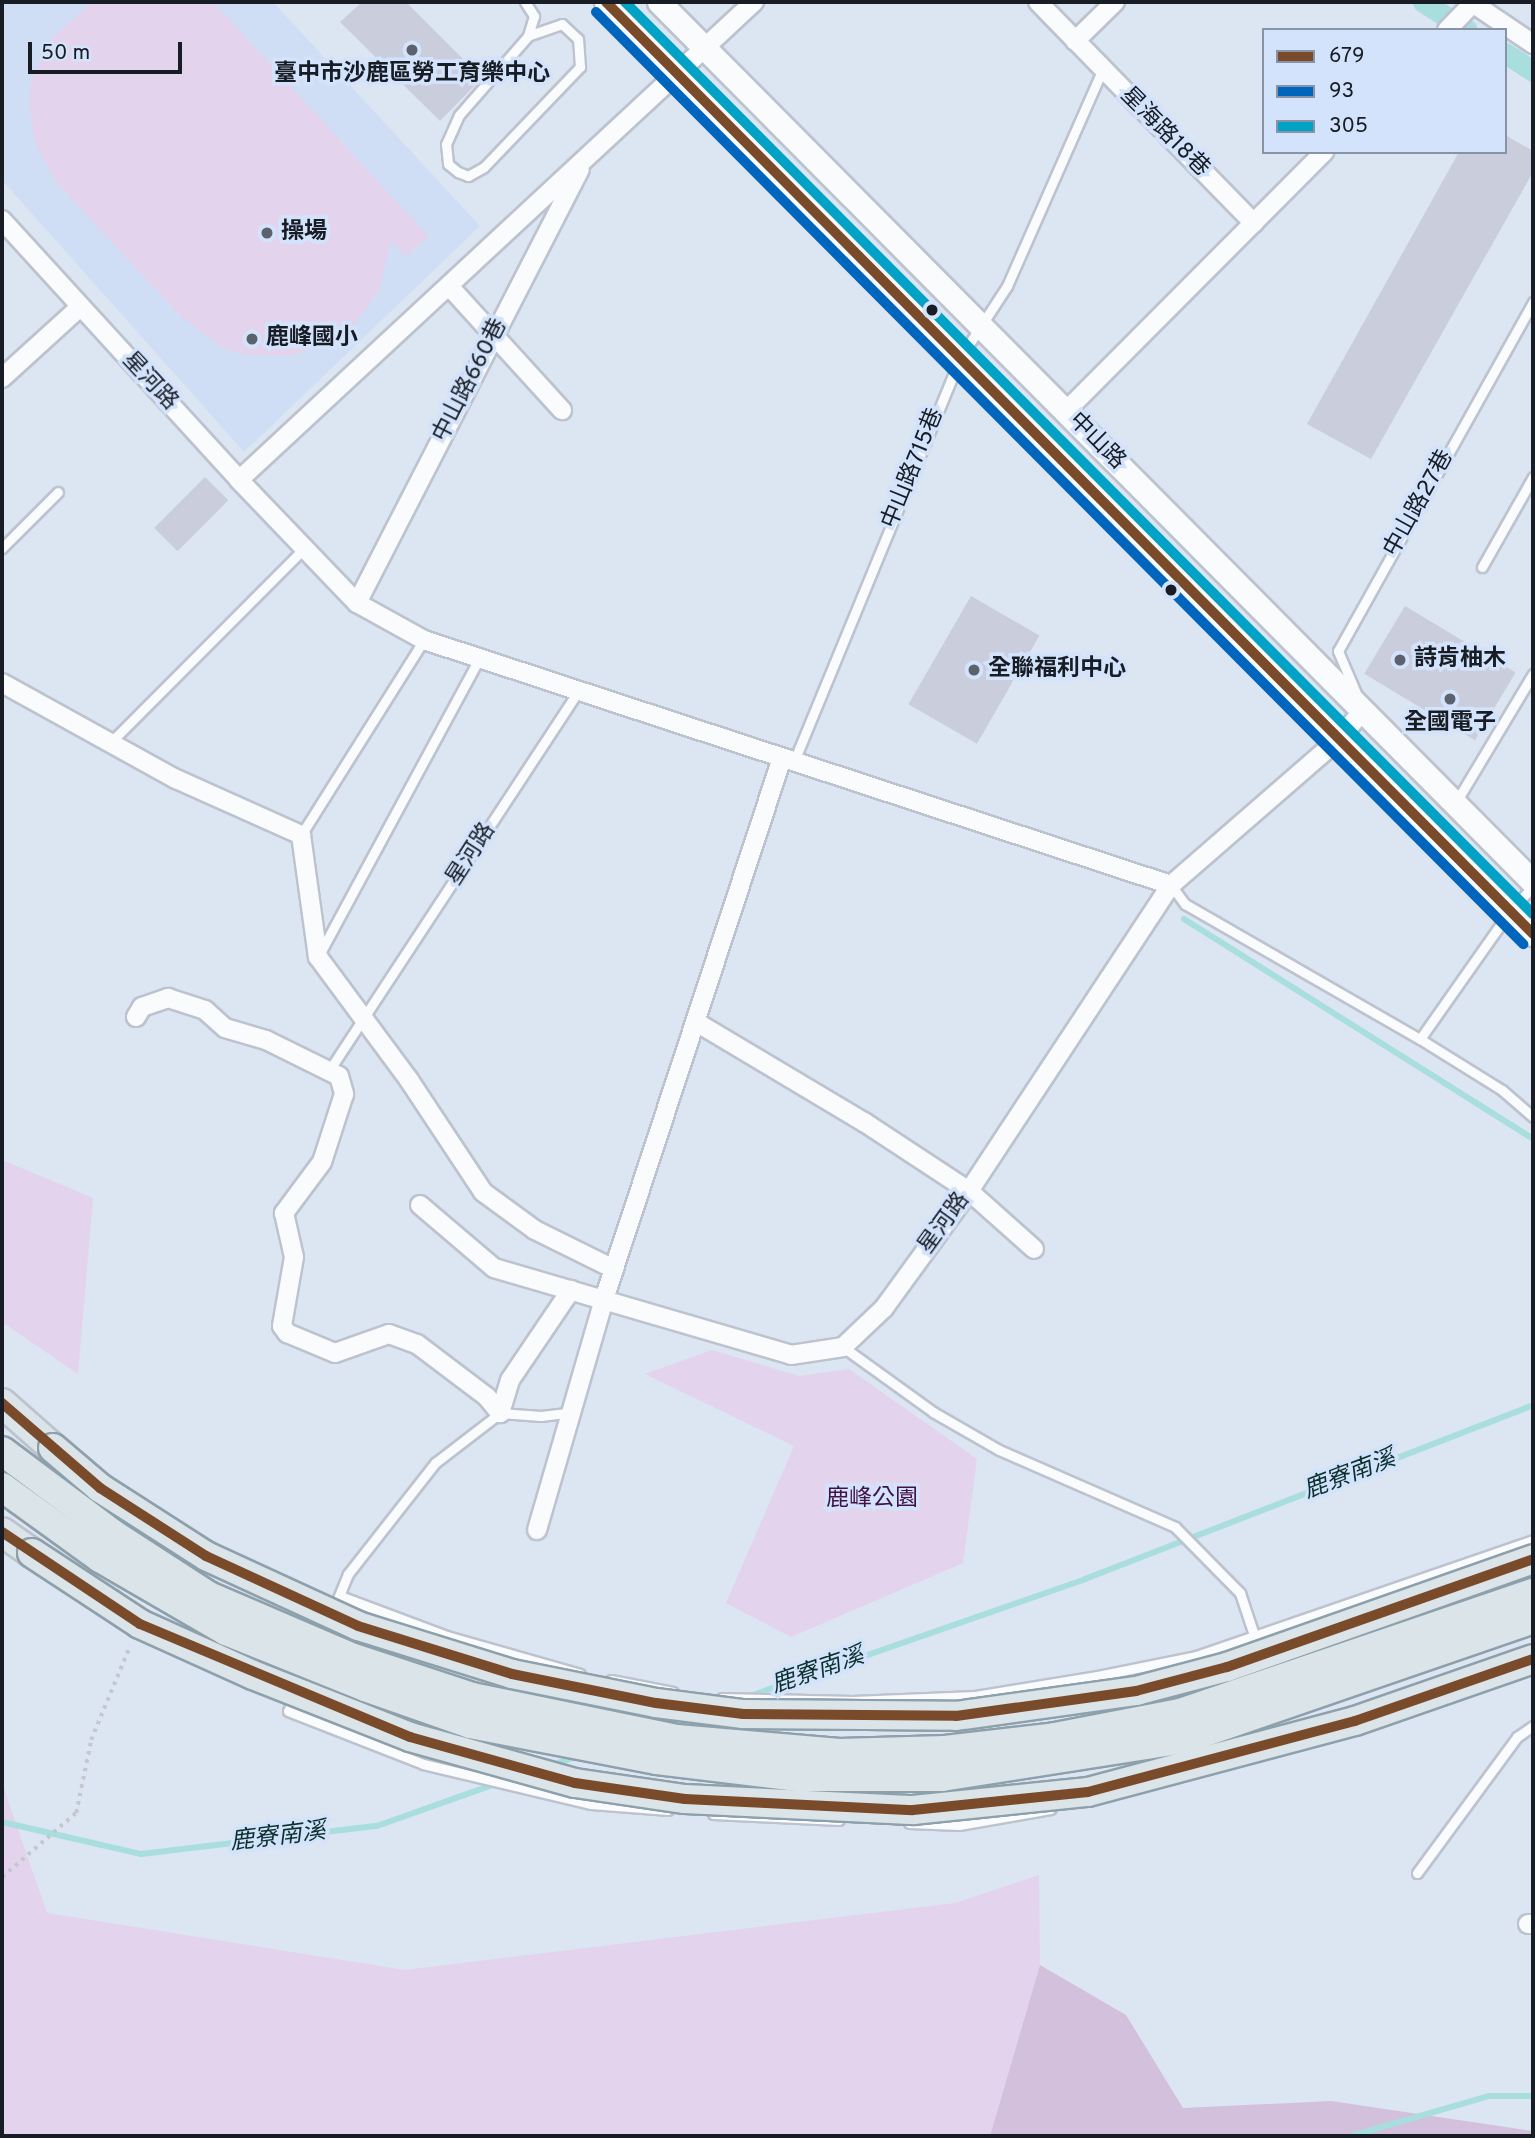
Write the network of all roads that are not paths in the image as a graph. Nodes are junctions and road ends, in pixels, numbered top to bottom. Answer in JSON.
{"nodes":[{"id":1,"x":525,"y":2,"type":"edge"},
{"id":2,"x":606,"y":2,"type":"edge"},
{"id":3,"x":659,"y":2,"type":"edge"},
{"id":4,"x":754,"y":2,"type":"edge"},
{"id":5,"x":1038,"y":2,"type":"edge"},
{"id":6,"x":1115,"y":2,"type":"edge"},
{"id":7,"x":1473,"y":2,"type":"edge"},
{"id":8,"x":1449,"y":28,"type":"edge"},
{"id":9,"x":528,"y":36,"type":"junction"},
{"id":10,"x":1076,"y":41,"type":"junction"},
{"id":11,"x":1533,"y":44,"type":"edge"},
{"id":12,"x":705,"y":48,"type":"junction"},
{"id":13,"x":1102,"y":71,"type":"junction"},
{"id":14,"x":678,"y":74,"type":"junction"},
{"id":15,"x":1322,"y":154,"type":"edge"},
{"id":16,"x":585,"y":159,"type":"junction"},
{"id":17,"x":2,"y":220,"type":"edge"},
{"id":18,"x":1254,"y":223,"type":"junction"},
{"id":19,"x":449,"y":286,"type":"junction"},
{"id":20,"x":1533,"y":302,"type":"edge"},
{"id":21,"x":80,"y":307,"type":"junction"},
{"id":22,"x":980,"y":325,"type":"junction"},
{"id":23,"x":494,"y":336,"type":"junction"},
{"id":24,"x":960,"y":358,"type":"junction"},
{"id":25,"x":2,"y":378,"type":"edge"},
{"id":26,"x":562,"y":410,"type":"dead end"},
{"id":27,"x":1066,"y":411,"type":"junction"},
{"id":28,"x":1533,"y":477,"type":"edge"},
{"id":29,"x":239,"y":480,"type":"junction"},
{"id":30,"x":58,"y":492,"type":"dead end"},
{"id":31,"x":2,"y":546,"type":"edge"},
{"id":32,"x":305,"y":547,"type":"junction"},
{"id":33,"x":1482,"y":566,"type":"dead end"},
{"id":34,"x":357,"y":603,"type":"junction"},
{"id":35,"x":424,"y":640,"type":"junction"},
{"id":36,"x":479,"y":659,"type":"junction"},
{"id":37,"x":1533,"y":674,"type":"edge"},
{"id":38,"x":2,"y":683,"type":"edge"},
{"id":39,"x":578,"y":691,"type":"junction"},
{"id":40,"x":1363,"y":710,"type":"junction"},
{"id":41,"x":1339,"y":739,"type":"junction"},
{"id":42,"x":110,"y":743,"type":"junction"},
{"id":43,"x":788,"y":760,"type":"junction"},
{"id":44,"x":1455,"y":803,"type":"junction"},
{"id":45,"x":301,"y":835,"type":"junction"},
{"id":46,"x":1533,"y":884,"type":"edge"},
{"id":47,"x":1171,"y":885,"type":"junction"},
{"id":48,"x":1510,"y":911,"type":"junction"},
{"id":49,"x":1533,"y":934,"type":"edge"},
{"id":50,"x":318,"y":957,"type":"junction"},
{"id":51,"x":136,"y":1017,"type":"dead end"},
{"id":52,"x":365,"y":1019,"type":"junction"},
{"id":53,"x":696,"y":1022,"type":"junction"},
{"id":54,"x":1420,"y":1039,"type":"junction"},
{"id":55,"x":339,"y":1076,"type":"junction"},
{"id":56,"x":1533,"y":1117,"type":"edge"},
{"id":57,"x":969,"y":1191,"type":"junction"},
{"id":58,"x":420,"y":1205,"type":"dead end"},
{"id":59,"x":1034,"y":1249,"type":"dead end"},
{"id":60,"x":614,"y":1269,"type":"junction"},
{"id":61,"x":571,"y":1290,"type":"junction"},
{"id":62,"x":604,"y":1299,"type":"junction"},
{"id":63,"x":843,"y":1347,"type":"junction"},
{"id":64,"x":2,"y":1404,"type":"edge"},
{"id":65,"x":574,"y":1411,"type":"junction"},
{"id":66,"x":500,"y":1413,"type":"junction"},
{"id":67,"x":2,"y":1451,"type":"edge"},
{"id":68,"x":2,"y":1487,"type":"edge"},
{"id":69,"x":537,"y":1530,"type":"dead end"},
{"id":70,"x":2,"y":1532,"type":"edge"},
{"id":71,"x":1533,"y":1540,"type":"edge"},
{"id":72,"x":1533,"y":1559,"type":"edge"},
{"id":73,"x":1533,"y":1593,"type":"edge"},
{"id":74,"x":340,"y":1596,"type":"junction"},
{"id":75,"x":1533,"y":1619,"type":"edge"},
{"id":76,"x":1254,"y":1635,"type":"junction"},
{"id":77,"x":1533,"y":1659,"type":"edge"},
{"id":78,"x":1533,"y":1671,"type":"edge"},
{"id":79,"x":589,"y":1675,"type":"dead end"},
{"id":80,"x":602,"y":1678,"type":"dead end"},
{"id":81,"x":680,"y":1693,"type":"dead end"},
{"id":82,"x":694,"y":1695,"type":"dead end"},
{"id":83,"x":1533,"y":1726,"type":"edge"},
{"id":84,"x":1296,"y":1749,"type":"dead end"},
{"id":85,"x":1102,"y":1801,"type":"dead end"},
{"id":86,"x":683,"y":1811,"type":"dead end"},
{"id":87,"x":696,"y":1812,"type":"dead end"},
{"id":88,"x":854,"y":1821,"type":"dead end"},
{"id":89,"x":893,"y":1822,"type":"dead end"},
{"id":90,"x":1418,"y":1873,"type":"dead end"}],
"edges":[{"from":1,"to":9,"type":"lane"},
{"from":2,"to":14,"type":"street","name":"中山路"},
{"from":3,"to":12,"type":"street","name":"中山路"},
{"from":4,"to":12,"type":"street","name":"中山路660巷"},
{"from":5,"to":10,"type":"street","name":"星海路18巷"},
{"from":6,"to":10,"type":"street"},
{"from":7,"to":8,"type":"street"},
{"from":7,"to":11,"type":"street"},
{"from":9,"to":9,"type":"lane"},
{"from":10,"to":13,"type":"street","name":"星海路18巷"},
{"from":12,"to":14,"type":"street","name":"中山路660巷"},
{"from":12,"to":22,"type":"street","name":"中山路"},
{"from":13,"to":18,"type":"street","name":"星海路18巷"},
{"from":13,"to":22,"type":"lane","name":"中山路715巷"},
{"from":14,"to":16,"type":"street","name":"中山路660巷"},
{"from":14,"to":24,"type":"street","name":"中山路"},
{"from":15,"to":18,"type":"street"},
{"from":16,"to":19,"type":"street","name":"中山路660巷"},
{"from":16,"to":23,"type":"street","name":"中山路660巷"},
{"from":17,"to":21,"type":"street","name":"星河路"},
{"from":18,"to":27,"type":"street"},
{"from":19,"to":23,"type":"street"},
{"from":19,"to":29,"type":"street","name":"中山路660巷"},
{"from":20,"to":40,"type":"lane","name":"中山路27巷"},
{"from":21,"to":25,"type":"street"},
{"from":21,"to":29,"type":"street","name":"星河路"},
{"from":22,"to":24,"type":"lane","name":"中山路715巷"},
{"from":22,"to":27,"type":"street","name":"中山路"},
{"from":23,"to":26,"type":"street"},
{"from":23,"to":34,"type":"street","name":"中山路660巷"},
{"from":24,"to":41,"type":"street","name":"中山路"},
{"from":24,"to":43,"type":"lane","name":"中山路715巷"},
{"from":27,"to":40,"type":"street","name":"中山路"},
{"from":28,"to":33,"type":"lane"},
{"from":29,"to":32,"type":"street","name":"星河路"},
{"from":30,"to":31,"type":"lane"},
{"from":32,"to":34,"type":"street","name":"星河路"},
{"from":32,"to":42,"type":"lane"},
{"from":34,"to":35,"type":"street","name":"星河路"},
{"from":35,"to":36,"type":"street","name":"星河路"},
{"from":35,"to":45,"type":"lane"},
{"from":36,"to":39,"type":"street","name":"星河路"},
{"from":36,"to":50,"type":"lane"},
{"from":37,"to":44,"type":"lane"},
{"from":38,"to":42,"type":"street"},
{"from":39,"to":43,"type":"street","name":"星河路"},
{"from":39,"to":52,"type":"lane","name":"星河路"},
{"from":40,"to":41,"type":"street","name":"星河路"},
{"from":40,"to":44,"type":"street","name":"中山路"},
{"from":41,"to":47,"type":"street","name":"星河路"},
{"from":41,"to":48,"type":"street","name":"中山路"},
{"from":42,"to":45,"type":"street"},
{"from":43,"to":47,"type":"street","name":"星河路"},
{"from":43,"to":53,"type":"street"},
{"from":44,"to":46,"type":"street","name":"中山路"},
{"from":45,"to":50,"type":"street"},
{"from":46,"to":48,"type":"lane"},
{"from":47,"to":54,"type":"lane"},
{"from":47,"to":57,"type":"street","name":"星河路"},
{"from":48,"to":49,"type":"street","name":"中山路"},
{"from":48,"to":54,"type":"lane"},
{"from":50,"to":52,"type":"street"},
{"from":51,"to":55,"type":"street"},
{"from":52,"to":55,"type":"lane","name":"星河路"},
{"from":52,"to":60,"type":"street"},
{"from":53,"to":57,"type":"street"},
{"from":53,"to":60,"type":"street"},
{"from":54,"to":56,"type":"lane"},
{"from":55,"to":66,"type":"street"},
{"from":57,"to":59,"type":"street"},
{"from":57,"to":63,"type":"street","name":"星河路"},
{"from":58,"to":61,"type":"street"},
{"from":60,"to":62,"type":"street"},
{"from":61,"to":62,"type":"street"},
{"from":61,"to":66,"type":"street"},
{"from":62,"to":63,"type":"street"},
{"from":62,"to":65,"type":"street"},
{"from":63,"to":76,"type":"lane"},
{"from":64,"to":72,"type":"main road","bridge":true},
{"from":65,"to":66,"type":"lane"},
{"from":65,"to":69,"type":"street"},
{"from":66,"to":74,"type":"lane"},
{"from":67,"to":73,"type":"main road","bridge":true},
{"from":68,"to":75,"type":"main road","bridge":true},
{"from":70,"to":77,"type":"main road","bridge":true},
{"from":71,"to":76,"type":"lane"},
{"from":74,"to":79,"type":"lane"},
{"from":74,"to":86,"type":"lane"},
{"from":76,"to":82,"type":"lane"},
{"from":78,"to":84,"type":"lane"},
{"from":80,"to":81,"type":"lane"},
{"from":83,"to":90,"type":"lane"},
{"from":85,"to":89,"type":"lane"},
{"from":87,"to":88,"type":"lane"}]}
